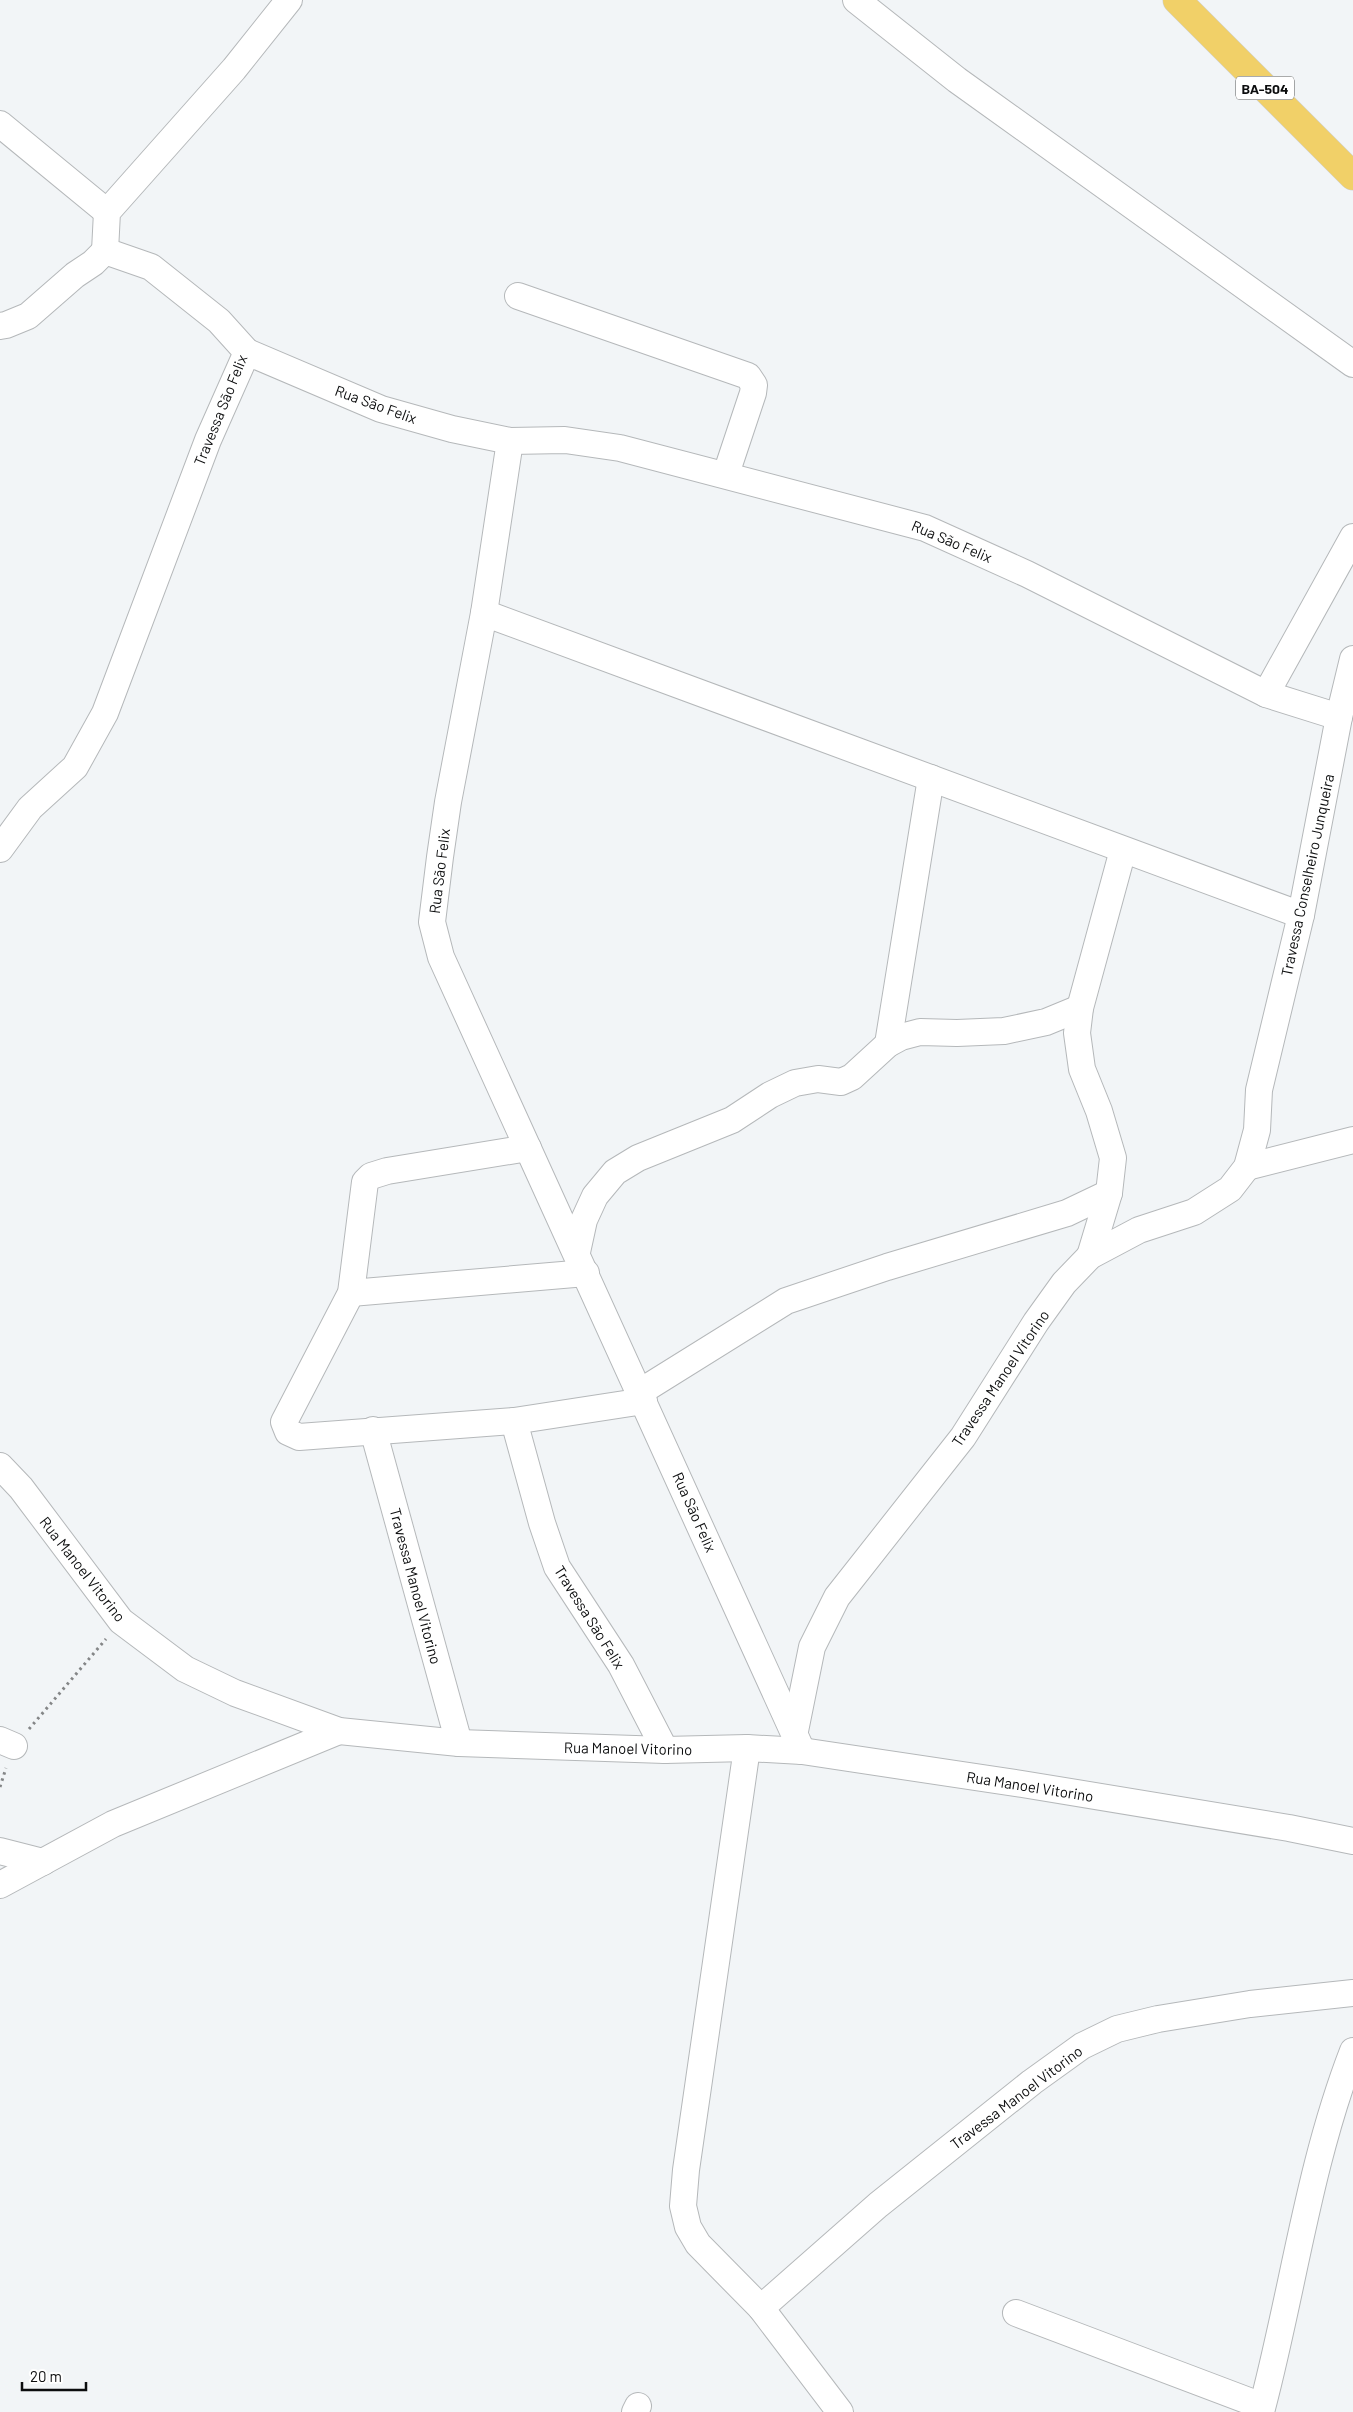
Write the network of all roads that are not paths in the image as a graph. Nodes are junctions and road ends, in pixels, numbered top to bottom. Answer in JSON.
{"nodes":[{"id":1,"x":289,"y":0,"type":"edge"},
{"id":2,"x":856,"y":0,"type":"edge"},
{"id":3,"x":1177,"y":0,"type":"edge"},
{"id":4,"x":0,"y":124,"type":"edge"},
{"id":5,"x":1353,"y":176,"type":"edge"},
{"id":6,"x":107,"y":212,"type":"junction"},
{"id":7,"x":105,"y":251,"type":"junction"},
{"id":8,"x":518,"y":296,"type":"dead end"},
{"id":9,"x":0,"y":326,"type":"edge"},
{"id":10,"x":247,"y":352,"type":"junction"},
{"id":11,"x":1353,"y":364,"type":"edge"},
{"id":12,"x":510,"y":441,"type":"junction"},
{"id":13,"x":726,"y":474,"type":"junction"},
{"id":14,"x":1353,"y":537,"type":"edge"},
{"id":15,"x":484,"y":613,"type":"junction"},
{"id":16,"x":1353,"y":659,"type":"edge"},
{"id":17,"x":1266,"y":694,"type":"junction"},
{"id":18,"x":1339,"y":717,"type":"junction"},
{"id":19,"x":931,"y":778,"type":"junction"},
{"id":20,"x":0,"y":849,"type":"edge"},
{"id":21,"x":1123,"y":850,"type":"junction"},
{"id":22,"x":1301,"y":915,"type":"junction"},
{"id":23,"x":1080,"y":1008,"type":"junction"},
{"id":24,"x":888,"y":1044,"type":"junction"},
{"id":25,"x":1259,"y":1090,"type":"joint"},
{"id":26,"x":1353,"y":1140,"type":"edge"},
{"id":27,"x":528,"y":1148,"type":"junction"},
{"id":28,"x":1247,"y":1167,"type":"junction"},
{"id":29,"x":1109,"y":1194,"type":"junction"},
{"id":30,"x":1090,"y":1256,"type":"junction"},
{"id":31,"x":581,"y":1263,"type":"junction"},
{"id":32,"x":351,"y":1293,"type":"junction"},
{"id":33,"x":642,"y":1397,"type":"junction"},
{"id":34,"x":514,"y":1421,"type":"junction"},
{"id":35,"x":373,"y":1430,"type":"junction"},
{"id":36,"x":0,"y":1466,"type":"edge"},
{"id":37,"x":339,"y":1731,"type":"junction"},
{"id":38,"x":798,"y":1741,"type":"junction"},
{"id":39,"x":458,"y":1743,"type":"junction"},
{"id":40,"x":748,"y":1748,"type":"junction"},
{"id":41,"x":665,"y":1750,"type":"junction"},
{"id":42,"x":1353,"y":1841,"type":"edge"},
{"id":43,"x":0,"y":1851,"type":"edge"},
{"id":44,"x":43,"y":1862,"type":"junction"},
{"id":45,"x":0,"y":1885,"type":"edge"},
{"id":46,"x":1353,"y":1993,"type":"edge"},
{"id":47,"x":1353,"y":2050,"type":"edge"},
{"id":48,"x":761,"y":2308,"type":"junction"},
{"id":49,"x":1016,"y":2314,"type":"dead end"},
{"id":50,"x":1261,"y":2409,"type":"edge"},
{"id":51,"x":840,"y":2412,"type":"edge"}],
"edges":[{"from":1,"to":6,"type":"street"},
{"from":2,"to":11,"type":"street"},
{"from":3,"to":5,"type":"main road","number":"BA-504"},
{"from":4,"to":6,"type":"street"},
{"from":6,"to":7,"type":"street"},
{"from":7,"to":9,"type":"street"},
{"from":7,"to":10,"type":"street","name":"Travessa São Felix"},
{"from":8,"to":13,"type":"street"},
{"from":10,"to":12,"type":"street","name":"Rua São Felix"},
{"from":10,"to":20,"type":"street","name":"Travessa São Felix"},
{"from":12,"to":13,"type":"street","name":"Rua São Felix"},
{"from":12,"to":15,"type":"street","name":"Rua São Felix"},
{"from":13,"to":17,"type":"street","name":"Rua São Felix"},
{"from":14,"to":17,"type":"street"},
{"from":15,"to":19,"type":"street"},
{"from":15,"to":27,"type":"street","name":"Rua São Felix"},
{"from":16,"to":18,"type":"street","name":"Travessa Conselheiro Junqueira"},
{"from":17,"to":18,"type":"street","name":"Rua São Felix"},
{"from":18,"to":22,"type":"street","name":"Travessa Conselheiro Junqueira"},
{"from":19,"to":21,"type":"street"},
{"from":19,"to":24,"type":"street"},
{"from":21,"to":22,"type":"street"},
{"from":21,"to":23,"type":"street"},
{"from":22,"to":25,"type":"street","name":"Travessa Conselheiro Junqueira"},
{"from":23,"to":24,"type":"street"},
{"from":23,"to":29,"type":"street"},
{"from":24,"to":31,"type":"street"},
{"from":25,"to":28,"type":"street","name":"Travessa Manoel Vitorino"},
{"from":26,"to":28,"type":"street"},
{"from":27,"to":31,"type":"street","name":"Rua São Felix"},
{"from":27,"to":32,"type":"street"},
{"from":28,"to":30,"type":"street","name":"Travessa Manoel Vitorino"},
{"from":29,"to":30,"type":"street"},
{"from":29,"to":33,"type":"street"},
{"from":30,"to":38,"type":"street","name":"Travessa Manoel Vitorino"},
{"from":31,"to":32,"type":"street"},
{"from":31,"to":33,"type":"street","name":"Rua São Felix"},
{"from":32,"to":35,"type":"street"},
{"from":33,"to":34,"type":"street"},
{"from":33,"to":38,"type":"street","name":"Rua São Felix"},
{"from":34,"to":35,"type":"street"},
{"from":34,"to":41,"type":"street","name":"Travessa São Felix"},
{"from":35,"to":39,"type":"street","name":"Travessa Manoel Vitorino"},
{"from":36,"to":37,"type":"street","name":"Rua Manoel Vitorino"},
{"from":37,"to":39,"type":"street","name":"Rua Manoel Vitorino"},
{"from":37,"to":44,"type":"street"},
{"from":38,"to":40,"type":"street","name":"Rua Manoel Vitorino"},
{"from":38,"to":42,"type":"street","name":"Rua Manoel Vitorino"},
{"from":39,"to":41,"type":"street","name":"Rua Manoel Vitorino"},
{"from":40,"to":41,"type":"street","name":"Rua Manoel Vitorino"},
{"from":40,"to":48,"type":"street"},
{"from":43,"to":44,"type":"street"},
{"from":44,"to":45,"type":"street"},
{"from":46,"to":48,"type":"street","name":"Travessa Manoel Vitorino"},
{"from":47,"to":50,"type":"street"},
{"from":48,"to":51,"type":"street"},
{"from":49,"to":50,"type":"street"}]}
